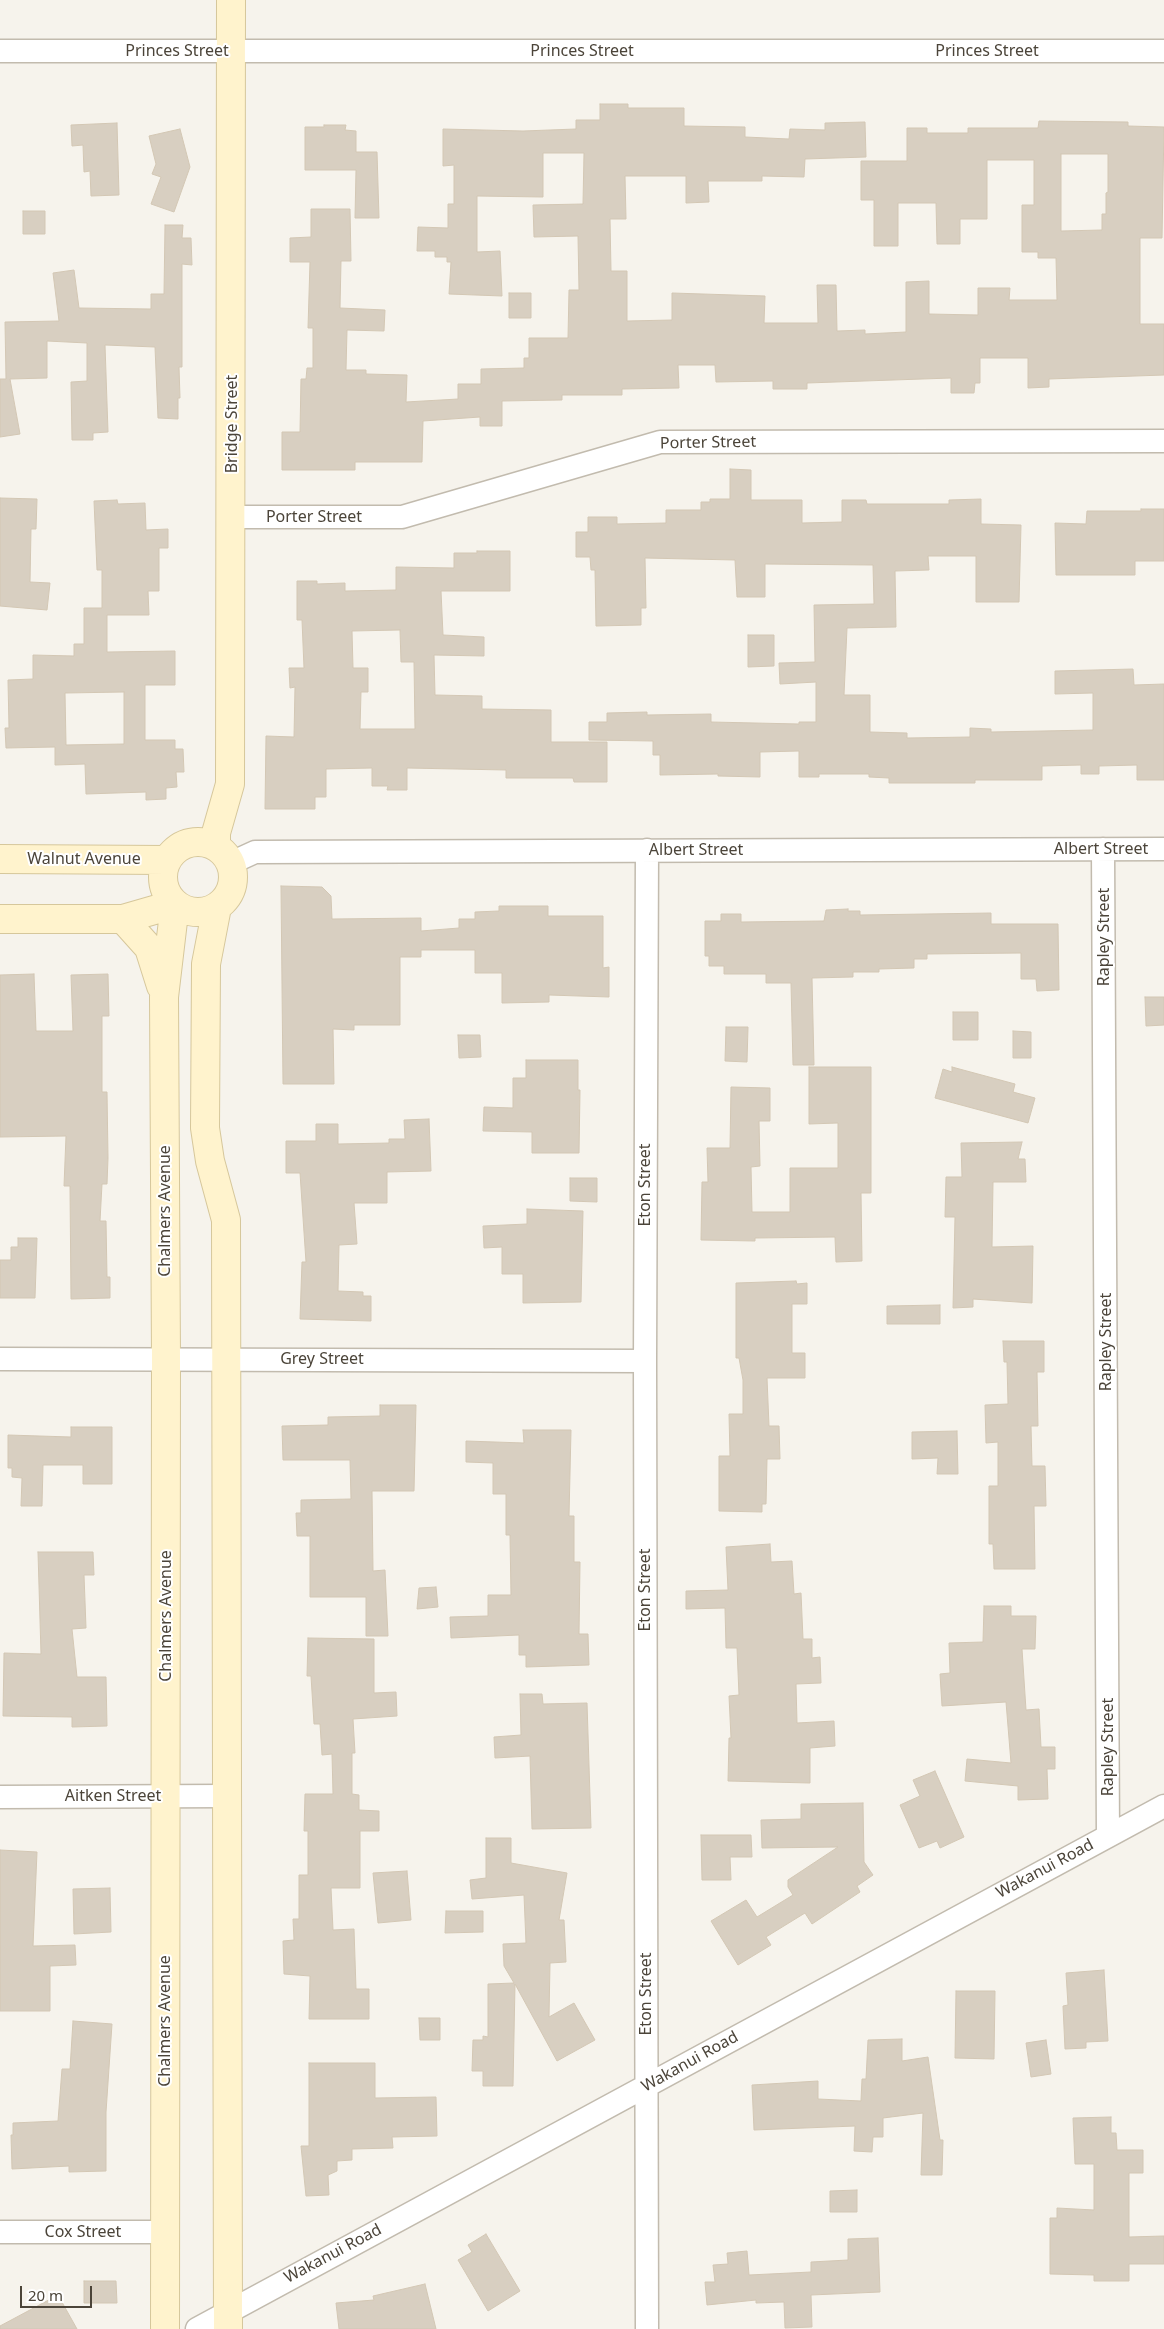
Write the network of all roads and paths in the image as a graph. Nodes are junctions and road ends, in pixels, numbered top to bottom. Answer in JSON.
{"nodes":[{"id":1,"x":231,"y":0,"type":"edge"},
{"id":2,"x":0,"y":51,"type":"edge"},
{"id":3,"x":231,"y":51,"type":"junction"},
{"id":4,"x":1164,"y":51,"type":"edge"},
{"id":5,"x":1164,"y":441,"type":"edge"},
{"id":6,"x":232,"y":517,"type":"junction"},
{"id":7,"x":1103,"y":849,"type":"junction"},
{"id":8,"x":1164,"y":849,"type":"edge"},
{"id":9,"x":647,"y":850,"type":"junction"},
{"id":10,"x":223,"y":855,"type":"junction"},
{"id":11,"x":0,"y":859,"type":"edge"},
{"id":12,"x":167,"y":860,"type":"junction"},
{"id":13,"x":175,"y":904,"type":"junction"},
{"id":14,"x":217,"y":907,"type":"junction"},
{"id":15,"x":0,"y":919,"type":"edge"},
{"id":16,"x":122,"y":919,"type":"junction"},
{"id":17,"x":164,"y":997,"type":"junction"},
{"id":18,"x":0,"y":1359,"type":"edge"},
{"id":19,"x":166,"y":1359,"type":"junction"},
{"id":20,"x":227,"y":1359,"type":"junction"},
{"id":21,"x":645,"y":1362,"type":"junction"},
{"id":22,"x":0,"y":1796,"type":"edge"},
{"id":23,"x":165,"y":1796,"type":"junction"},
{"id":24,"x":226,"y":1796,"type":"junction"},
{"id":25,"x":1164,"y":1806,"type":"edge"},
{"id":26,"x":1108,"y":1836,"type":"junction"},
{"id":27,"x":646,"y":2086,"type":"junction"},
{"id":28,"x":0,"y":2232,"type":"edge"},
{"id":29,"x":166,"y":2232,"type":"junction"},
{"id":30,"x":217,"y":2322,"type":"edge"},
{"id":31,"x":165,"y":2329,"type":"edge"},
{"id":32,"x":647,"y":2329,"type":"edge"}],
"edges":[{"from":1,"to":3,"type":"street","name":"Bridge Street"},
{"from":2,"to":3,"type":"street","name":"Princes Street"},
{"from":3,"to":4,"type":"street","name":"Princes Street"},
{"from":3,"to":6,"type":"street","name":"Bridge Street"},
{"from":5,"to":6,"type":"street","name":"Porter Street"},
{"from":6,"to":10,"type":"street","name":"Bridge Street"},
{"from":7,"to":8,"type":"street","name":"Albert Street"},
{"from":7,"to":9,"type":"street","name":"Albert Street"},
{"from":7,"to":26,"type":"street","name":"Rapley Street"},
{"from":9,"to":10,"type":"street","name":"Albert Street"},
{"from":9,"to":21,"type":"street","name":"Eton Street"},
{"from":10,"to":12,"type":"street"},
{"from":10,"to":14,"type":"street"},
{"from":11,"to":12,"type":"street","name":"Walnut Avenue"},
{"from":12,"to":13,"type":"street"},
{"from":13,"to":14,"type":"street"},
{"from":13,"to":16,"type":"street"},
{"from":13,"to":17,"type":"street","name":"Chalmers Avenue"},
{"from":14,"to":20,"type":"street"},
{"from":15,"to":16,"type":"street"},
{"from":16,"to":17,"type":"street"},
{"from":17,"to":19,"type":"street","name":"Chalmers Avenue"},
{"from":18,"to":19,"type":"street","name":"Grey Street"},
{"from":19,"to":20,"type":"street","name":"Grey Street"},
{"from":19,"to":23,"type":"street","name":"Chalmers Avenue"},
{"from":20,"to":21,"type":"street","name":"Grey Street"},
{"from":20,"to":24,"type":"street"},
{"from":21,"to":27,"type":"street","name":"Eton Street"},
{"from":22,"to":23,"type":"street","name":"Aitken Street"},
{"from":23,"to":24,"type":"street","name":"Aitken Street"},
{"from":23,"to":29,"type":"street","name":"Chalmers Avenue"},
{"from":24,"to":30,"type":"street"},
{"from":25,"to":26,"type":"street","name":"Wakanui Road"},
{"from":26,"to":27,"type":"street","name":"Wakanui Road"},
{"from":27,"to":30,"type":"street","name":"Wakanui Road"},
{"from":27,"to":32,"type":"street","name":"Eton Street"},
{"from":28,"to":29,"type":"street","name":"Cox Street"},
{"from":29,"to":31,"type":"street","name":"Chalmers Avenue"}]}
